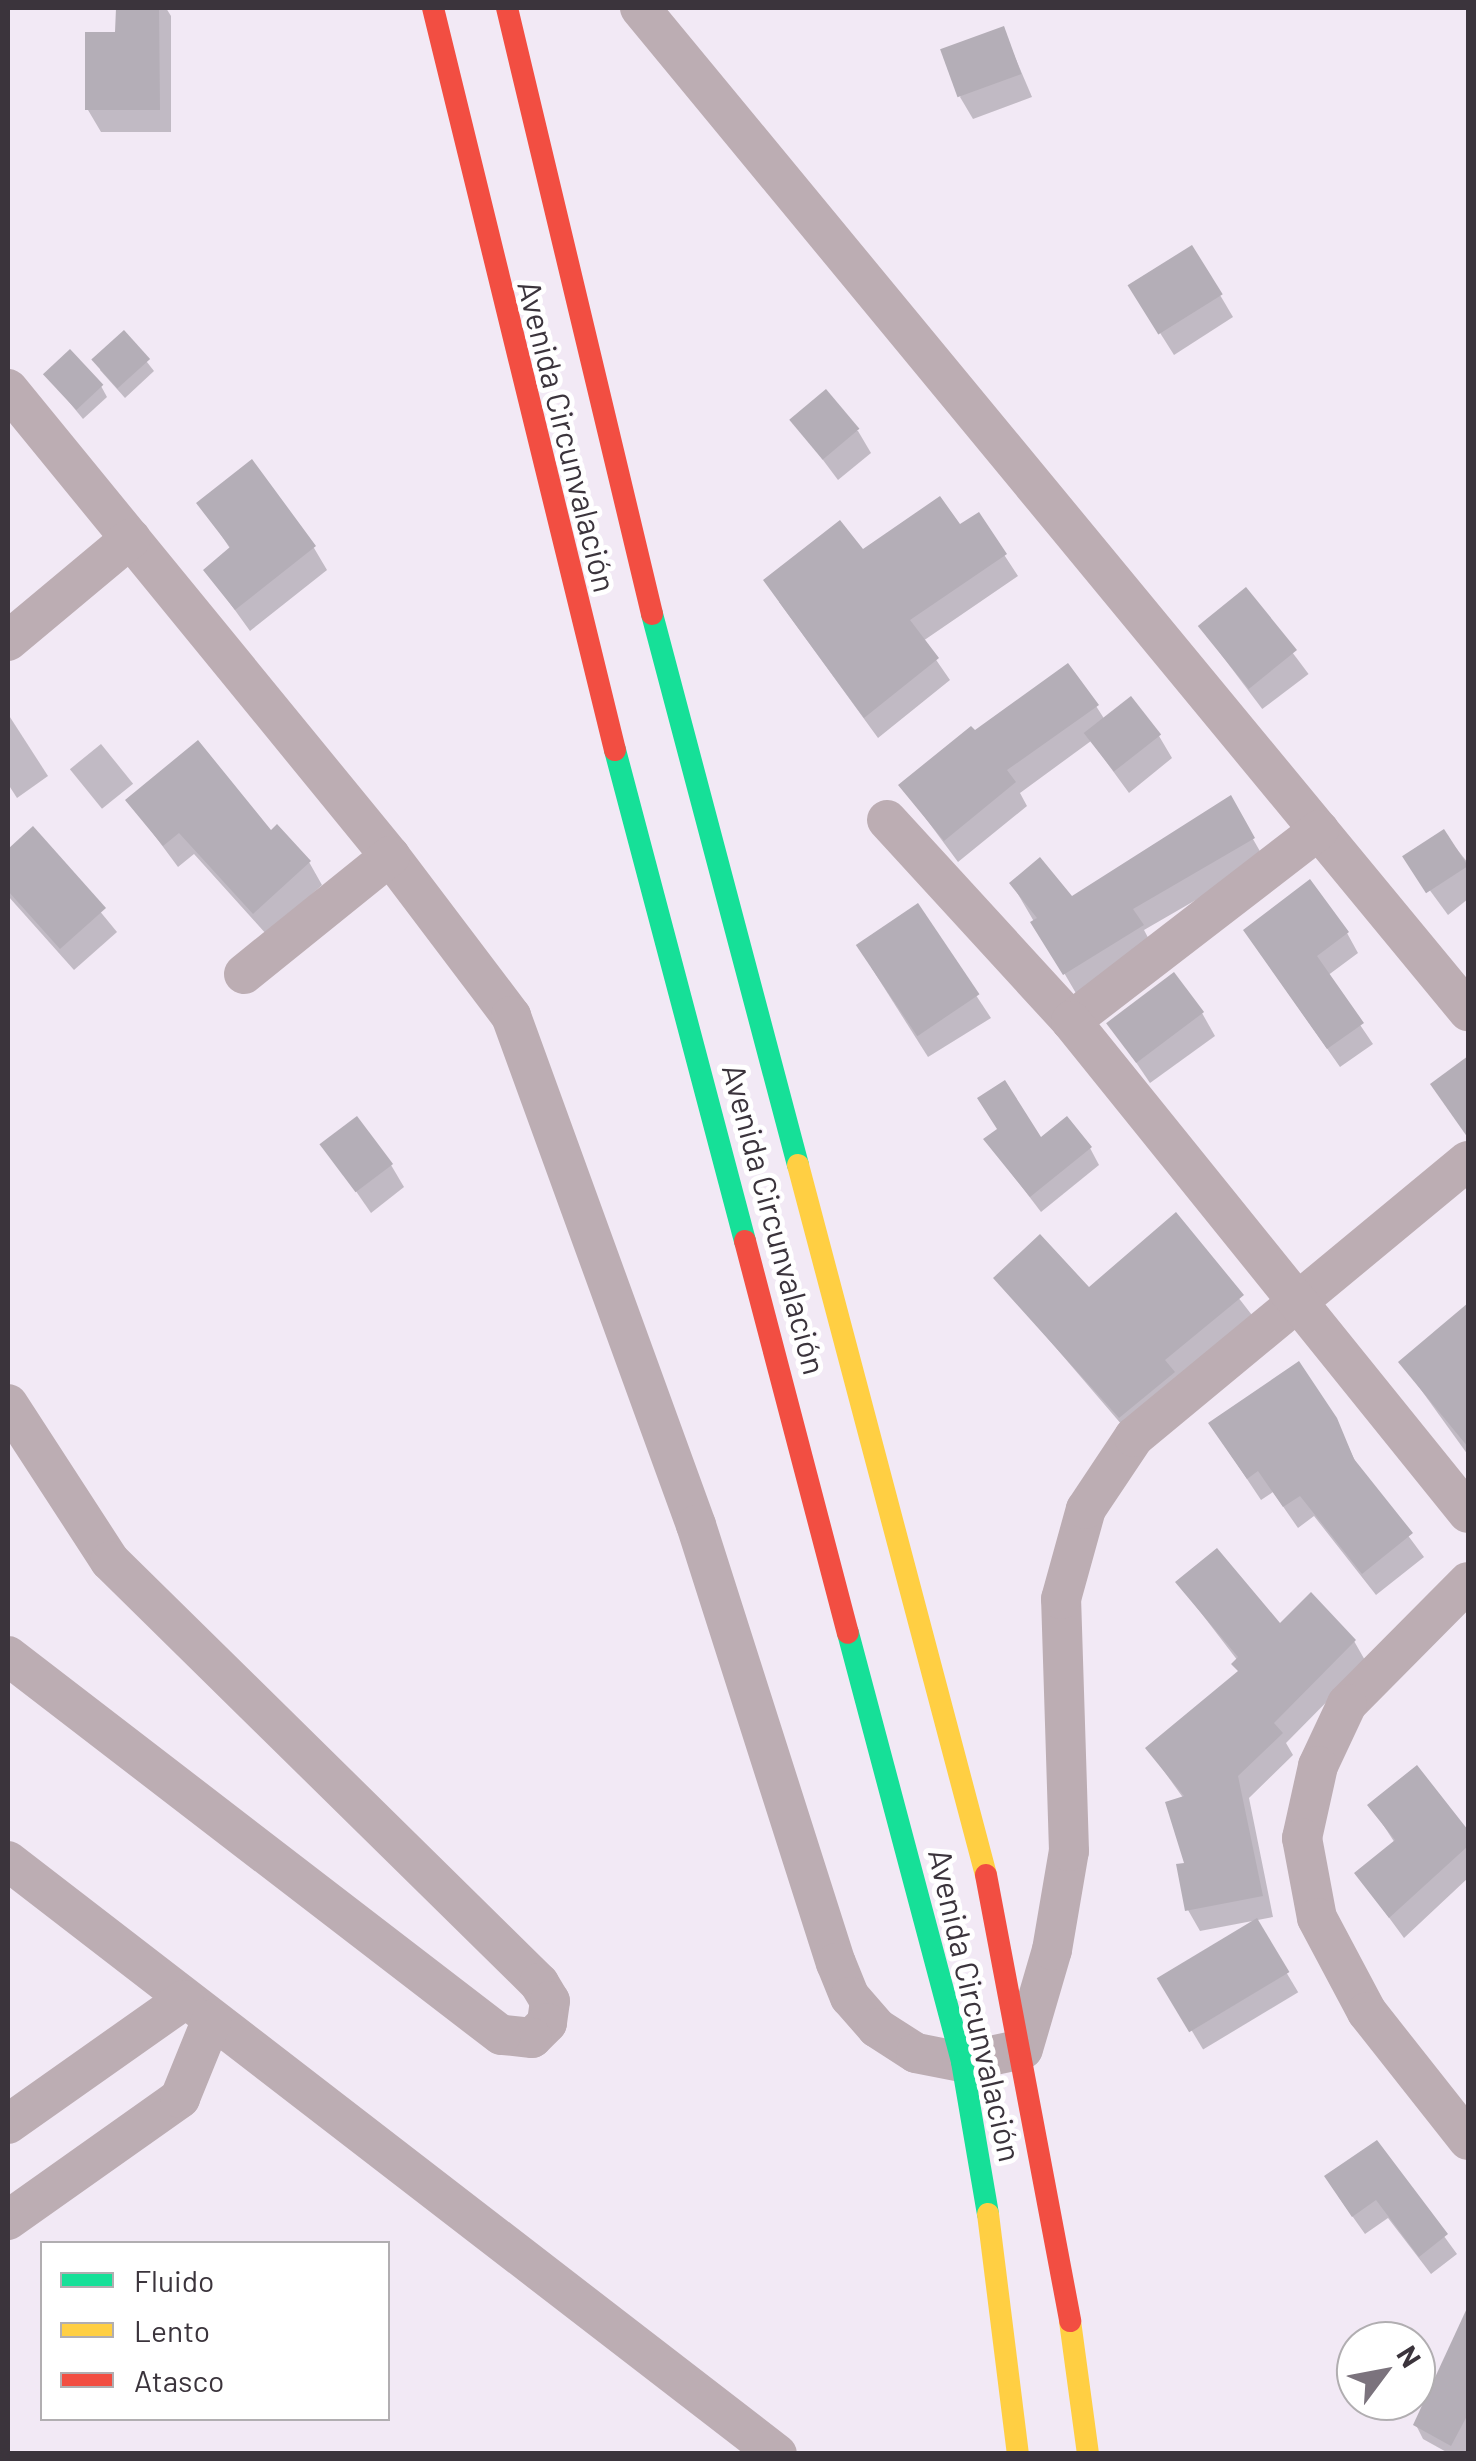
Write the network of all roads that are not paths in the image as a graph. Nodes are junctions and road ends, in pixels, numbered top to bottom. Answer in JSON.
{"nodes":[{"id":1,"x":434,"y":8,"type":"edge"},
{"id":2,"x":508,"y":8,"type":"edge"},
{"id":3,"x":640,"y":8,"type":"edge"},
{"id":4,"x":8,"y":388,"type":"edge"},
{"id":5,"x":131,"y":538,"type":"junction"},
{"id":6,"x":8,"y":641,"type":"edge"},
{"id":7,"x":887,"y":820,"type":"dead end"},
{"id":8,"x":1319,"y":830,"type":"junction"},
{"id":9,"x":390,"y":856,"type":"junction"},
{"id":10,"x":244,"y":974,"type":"dead end"},
{"id":11,"x":1468,"y":1011,"type":"edge"},
{"id":12,"x":1071,"y":1021,"type":"junction"},
{"id":13,"x":1468,"y":1162,"type":"edge"},
{"id":14,"x":1294,"y":1305,"type":"junction"},
{"id":15,"x":8,"y":1404,"type":"edge"},
{"id":16,"x":1468,"y":1513,"type":"edge"},
{"id":17,"x":1468,"y":1582,"type":"edge"},
{"id":18,"x":8,"y":1656,"type":"edge"},
{"id":19,"x":8,"y":1861,"type":"edge"},
{"id":20,"x":198,"y":2009,"type":"junction"},
{"id":21,"x":1024,"y":2049,"type":"junction"},
{"id":22,"x":962,"y":2062,"type":"junction"},
{"id":23,"x":11,"y":2117,"type":"edge"},
{"id":24,"x":1468,"y":2140,"type":"edge"},
{"id":25,"x":8,"y":2220,"type":"edge"},
{"id":26,"x":778,"y":2454,"type":"edge"},
{"id":27,"x":1018,"y":2454,"type":"edge"},
{"id":28,"x":1088,"y":2454,"type":"edge"}],
"edges":[{"from":1,"to":22,"type":"highway","name":"Avenida Circunvalación"},
{"from":2,"to":21,"type":"highway","name":"Avenida Circunvalación"},
{"from":3,"to":8,"type":"street"},
{"from":4,"to":5,"type":"street"},
{"from":5,"to":6,"type":"street"},
{"from":5,"to":9,"type":"street"},
{"from":7,"to":12,"type":"street"},
{"from":8,"to":11,"type":"street"},
{"from":8,"to":12,"type":"street"},
{"from":9,"to":10,"type":"street"},
{"from":9,"to":22,"type":"street"},
{"from":12,"to":14,"type":"street"},
{"from":13,"to":14,"type":"street"},
{"from":14,"to":16,"type":"street"},
{"from":14,"to":21,"type":"street"},
{"from":15,"to":18,"type":"street"},
{"from":17,"to":24,"type":"street"},
{"from":19,"to":20,"type":"street"},
{"from":20,"to":23,"type":"street"},
{"from":20,"to":25,"type":"street"},
{"from":20,"to":26,"type":"street"},
{"from":21,"to":22,"type":"street"},
{"from":21,"to":28,"type":"highway","name":"Avenida Circunvalación"},
{"from":22,"to":27,"type":"highway","name":"Avenida Circunvalación"}]}
